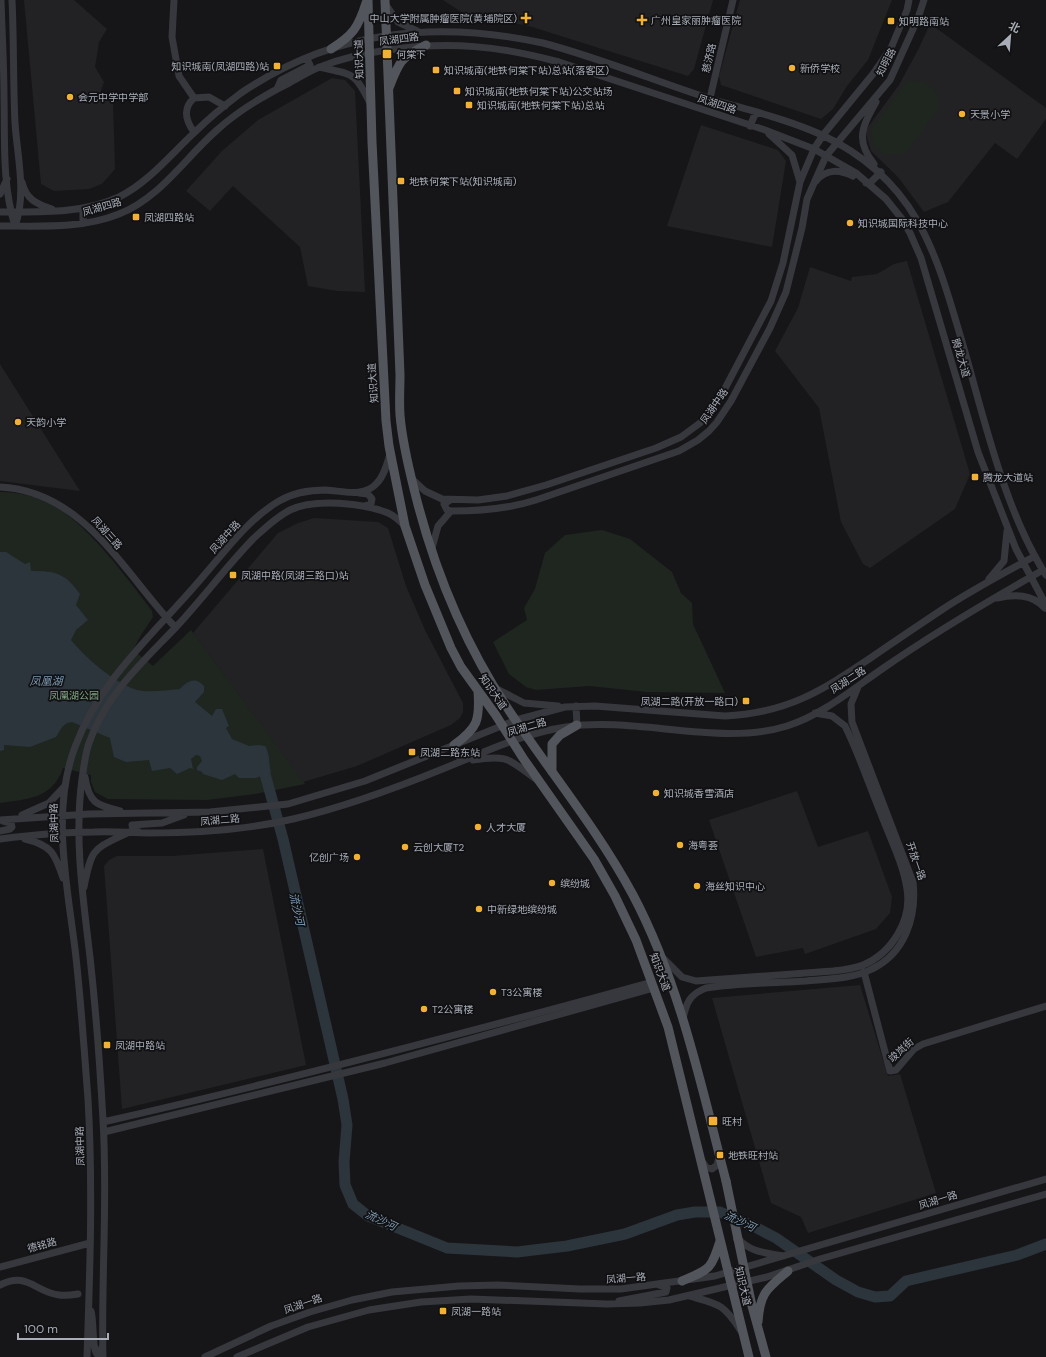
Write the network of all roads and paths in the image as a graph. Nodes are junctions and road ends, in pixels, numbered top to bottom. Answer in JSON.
{"nodes":[{"id":1,"x":1,"y":0,"type":"edge"},
{"id":2,"x":12,"y":0,"type":"edge"},
{"id":3,"x":174,"y":0,"type":"edge"},
{"id":4,"x":367,"y":0,"type":"edge"},
{"id":5,"x":733,"y":0,"type":"edge"},
{"id":6,"x":909,"y":0,"type":"edge"},
{"id":7,"x":924,"y":0,"type":"edge"},
{"id":8,"x":385,"y":2,"type":"edge"},
{"id":9,"x":447,"y":30,"type":"junction"},
{"id":10,"x":429,"y":32,"type":"junction"},
{"id":11,"x":386,"y":35,"type":"junction"},
{"id":12,"x":369,"y":38,"type":"junction"},
{"id":13,"x":447,"y":44,"type":"junction"},
{"id":14,"x":426,"y":45,"type":"junction"},
{"id":15,"x":331,"y":49,"type":"junction"},
{"id":16,"x":386,"y":50,"type":"junction"},
{"id":17,"x":369,"y":52,"type":"junction"},
{"id":18,"x":307,"y":59,"type":"junction"},
{"id":19,"x":319,"y":67,"type":"junction"},
{"id":20,"x":884,"y":86,"type":"junction"},
{"id":21,"x":277,"y":89,"type":"junction"},
{"id":22,"x":387,"y":91,"type":"junction"},
{"id":23,"x":4,"y":98,"type":"junction"},
{"id":24,"x":194,"y":98,"type":"junction"},
{"id":25,"x":710,"y":98,"type":"junction"},
{"id":26,"x":225,"y":106,"type":"junction"},
{"id":27,"x":372,"y":110,"type":"junction"},
{"id":28,"x":756,"y":112,"type":"junction"},
{"id":29,"x":389,"y":113,"type":"junction"},
{"id":30,"x":750,"y":126,"type":"junction"},
{"id":31,"x":765,"y":130,"type":"junction"},
{"id":32,"x":194,"y":132,"type":"junction"},
{"id":33,"x":822,"y":135,"type":"junction"},
{"id":34,"x":16,"y":136,"type":"junction"},
{"id":35,"x":836,"y":143,"type":"junction"},
{"id":36,"x":814,"y":149,"type":"junction"},
{"id":37,"x":826,"y":156,"type":"junction"},
{"id":38,"x":19,"y":170,"type":"junction"},
{"id":39,"x":881,"y":172,"type":"junction"},
{"id":40,"x":8,"y":177,"type":"junction"},
{"id":41,"x":800,"y":182,"type":"junction"},
{"id":42,"x":869,"y":184,"type":"junction"},
{"id":43,"x":0,"y":194,"type":"edge"},
{"id":44,"x":807,"y":198,"type":"junction"},
{"id":45,"x":794,"y":207,"type":"junction"},
{"id":46,"x":83,"y":208,"type":"junction"},
{"id":47,"x":805,"y":209,"type":"junction"},
{"id":48,"x":58,"y":211,"type":"junction"},
{"id":49,"x":0,"y":212,"type":"edge"},
{"id":50,"x":11,"y":212,"type":"junction"},
{"id":51,"x":20,"y":212,"type":"junction"},
{"id":52,"x":84,"y":223,"type":"junction"},
{"id":53,"x":0,"y":226,"type":"edge"},
{"id":54,"x":15,"y":226,"type":"junction"},
{"id":55,"x":390,"y":454,"type":"junction"},
{"id":56,"x":411,"y":478,"type":"junction"},
{"id":57,"x":0,"y":488,"type":"edge"},
{"id":58,"x":359,"y":493,"type":"junction"},
{"id":59,"x":450,"y":500,"type":"junction"},
{"id":60,"x":364,"y":506,"type":"junction"},
{"id":61,"x":1012,"y":506,"type":"junction"},
{"id":62,"x":451,"y":511,"type":"junction"},
{"id":63,"x":1000,"y":512,"type":"junction"},
{"id":64,"x":405,"y":526,"type":"junction"},
{"id":65,"x":1007,"y":529,"type":"junction"},
{"id":66,"x":431,"y":551,"type":"junction"},
{"id":67,"x":1035,"y":556,"type":"junction"},
{"id":68,"x":1022,"y":563,"type":"junction"},
{"id":69,"x":1044,"y":572,"type":"edge"},
{"id":70,"x":1030,"y":577,"type":"junction"},
{"id":71,"x":982,"y":585,"type":"junction"},
{"id":72,"x":991,"y":600,"type":"junction"},
{"id":73,"x":1046,"y":605,"type":"edge"},
{"id":74,"x":1046,"y":610,"type":"edge"},
{"id":75,"x":167,"y":618,"type":"junction"},
{"id":76,"x":176,"y":627,"type":"junction"},
{"id":77,"x":858,"y":687,"type":"junction"},
{"id":78,"x":497,"y":689,"type":"junction"},
{"id":79,"x":478,"y":691,"type":"junction"},
{"id":80,"x":576,"y":706,"type":"junction"},
{"id":81,"x":564,"y":707,"type":"junction"},
{"id":82,"x":815,"y":713,"type":"junction"},
{"id":83,"x":516,"y":720,"type":"junction"},
{"id":84,"x":502,"y":725,"type":"junction"},
{"id":85,"x":577,"y":725,"type":"junction"},
{"id":86,"x":527,"y":736,"type":"junction"},
{"id":87,"x":512,"y":741,"type":"junction"},
{"id":88,"x":454,"y":745,"type":"junction"},
{"id":89,"x":461,"y":762,"type":"junction"},
{"id":90,"x":84,"y":766,"type":"junction"},
{"id":91,"x":68,"y":769,"type":"junction"},
{"id":92,"x":552,"y":774,"type":"junction"},
{"id":93,"x":544,"y":786,"type":"junction"},
{"id":94,"x":190,"y":813,"type":"junction"},
{"id":95,"x":78,"y":814,"type":"junction"},
{"id":96,"x":130,"y":814,"type":"junction"},
{"id":97,"x":63,"y":815,"type":"junction"},
{"id":98,"x":10,"y":818,"type":"junction"},
{"id":99,"x":0,"y":820,"type":"edge"},
{"id":100,"x":0,"y":831,"type":"edge"},
{"id":101,"x":131,"y":831,"type":"junction"},
{"id":102,"x":78,"y":833,"type":"junction"},
{"id":103,"x":145,"y":833,"type":"junction"},
{"id":104,"x":64,"y":834,"type":"junction"},
{"id":105,"x":17,"y":837,"type":"junction"},
{"id":106,"x":0,"y":839,"type":"edge"},
{"id":107,"x":67,"y":889,"type":"junction"},
{"id":108,"x":83,"y":897,"type":"junction"},
{"id":109,"x":68,"y":901,"type":"junction"},
{"id":110,"x":660,"y":955,"type":"junction"},
{"id":111,"x":864,"y":972,"type":"junction"},
{"id":112,"x":653,"y":985,"type":"junction"},
{"id":113,"x":1046,"y":1006,"type":"edge"},
{"id":114,"x":683,"y":1019,"type":"junction"},
{"id":115,"x":315,"y":1076,"type":"junction"},
{"id":116,"x":104,"y":1122,"type":"junction"},
{"id":117,"x":104,"y":1132,"type":"junction"},
{"id":118,"x":719,"y":1158,"type":"junction"},
{"id":119,"x":702,"y":1161,"type":"junction"},
{"id":120,"x":1046,"y":1179,"type":"edge"},
{"id":121,"x":1046,"y":1189,"type":"edge"},
{"id":122,"x":1046,"y":1194,"type":"edge"},
{"id":123,"x":1027,"y":1200,"type":"junction"},
{"id":124,"x":720,"y":1238,"type":"junction"},
{"id":125,"x":738,"y":1238,"type":"junction"},
{"id":126,"x":90,"y":1243,"type":"junction"},
{"id":127,"x":785,"y":1256,"type":"junction"},
{"id":128,"x":0,"y":1267,"type":"edge"},
{"id":129,"x":744,"y":1268,"type":"junction"},
{"id":130,"x":788,"y":1271,"type":"junction"},
{"id":131,"x":728,"y":1272,"type":"junction"},
{"id":132,"x":682,"y":1281,"type":"junction"},
{"id":133,"x":747,"y":1282,"type":"junction"},
{"id":134,"x":0,"y":1285,"type":"edge"},
{"id":135,"x":659,"y":1285,"type":"junction"},
{"id":136,"x":732,"y":1285,"type":"junction"},
{"id":137,"x":78,"y":1294,"type":"dead end"},
{"id":138,"x":687,"y":1295,"type":"junction"},
{"id":139,"x":607,"y":1304,"type":"junction"},
{"id":140,"x":89,"y":1305,"type":"junction"},
{"id":141,"x":757,"y":1325,"type":"junction"},
{"id":142,"x":742,"y":1333,"type":"junction"},
{"id":143,"x":103,"y":1344,"type":"junction"},
{"id":144,"x":217,"y":1351,"type":"junction"},
{"id":145,"x":88,"y":1357,"type":"edge"},
{"id":146,"x":103,"y":1357,"type":"edge"},
{"id":147,"x":108,"y":1357,"type":"edge"},
{"id":148,"x":205,"y":1357,"type":"edge"},
{"id":149,"x":210,"y":1357,"type":"edge"},
{"id":150,"x":237,"y":1357,"type":"edge"},
{"id":151,"x":750,"y":1357,"type":"edge"},
{"id":152,"x":766,"y":1357,"type":"edge"}],
"edges":[{"from":1,"to":23,"type":"street"},
{"from":2,"to":34,"type":"street"},
{"from":3,"to":24,"type":"street"},
{"from":4,"to":12,"type":"main road","name":"知识大道"},
{"from":4,"to":15,"type":"main road"},
{"from":5,"to":25,"type":"street","name":"慈济路"},
{"from":6,"to":33,"type":"street","name":"知明路"},
{"from":7,"to":20,"type":"street","name":"知明路"},
{"from":8,"to":10,"type":"street"},
{"from":8,"to":11,"type":"main road","name":"知识大道"},
{"from":9,"to":10,"type":"street","name":"凤湖四路"},
{"from":9,"to":13,"type":"street"},
{"from":9,"to":25,"type":"street","name":"凤湖四路"},
{"from":10,"to":11,"type":"street","name":"凤湖四路"},
{"from":11,"to":12,"type":"street","name":"凤湖四路"},
{"from":11,"to":16,"type":"main road","name":"知识大道"},
{"from":12,"to":15,"type":"street","name":"凤湖四路"},
{"from":12,"to":17,"type":"main road","name":"知识大道"},
{"from":13,"to":14,"type":"street","name":"凤湖四路"},
{"from":13,"to":30,"type":"street","name":"凤湖四路"},
{"from":14,"to":16,"type":"street","name":"凤湖四路"},
{"from":14,"to":22,"type":"main road"},
{"from":15,"to":18,"type":"street","name":"凤湖四路"},
{"from":16,"to":17,"type":"street","name":"凤湖四路"},
{"from":16,"to":22,"type":"main road","name":"知识大道"},
{"from":17,"to":19,"type":"street","name":"凤湖四路"},
{"from":17,"to":27,"type":"main road","name":"知识大道"},
{"from":18,"to":21,"type":"street"},
{"from":18,"to":26,"type":"street","name":"凤湖四路"},
{"from":19,"to":21,"type":"street","name":"凤湖四路"},
{"from":19,"to":27,"type":"street"},
{"from":20,"to":35,"type":"street","name":"知明路"},
{"from":20,"to":39,"type":"street"},
{"from":21,"to":52,"type":"street","name":"凤湖四路"},
{"from":22,"to":29,"type":"main road","name":"知识大道"},
{"from":23,"to":34,"type":"street"},
{"from":23,"to":40,"type":"street"},
{"from":24,"to":26,"type":"street"},
{"from":24,"to":32,"type":"street"},
{"from":25,"to":28,"type":"street","name":"凤湖四路"},
{"from":26,"to":32,"type":"street","name":"凤湖四路"},
{"from":27,"to":29,"type":"main road"},
{"from":27,"to":55,"type":"main road","name":"知识大道"},
{"from":28,"to":30,"type":"street"},
{"from":28,"to":33,"type":"street","name":"凤湖四路"},
{"from":29,"to":56,"type":"main road","name":"知识大道"},
{"from":30,"to":31,"type":"street","name":"凤湖四路"},
{"from":31,"to":36,"type":"street","name":"凤湖四路"},
{"from":31,"to":41,"type":"street"},
{"from":32,"to":46,"type":"street","name":"凤湖四路"},
{"from":33,"to":35,"type":"street","name":"腾龙大道"},
{"from":33,"to":36,"type":"street","name":"凤湖中路"},
{"from":34,"to":38,"type":"street"},
{"from":35,"to":37,"type":"street","name":"凤湖中路"},
{"from":35,"to":39,"type":"street","name":"腾龙大道"},
{"from":36,"to":37,"type":"street","name":"腾龙大道"},
{"from":36,"to":41,"type":"street","name":"凤湖中路"},
{"from":37,"to":42,"type":"street","name":"腾龙大道"},
{"from":37,"to":44,"type":"street","name":"凤湖中路"},
{"from":38,"to":48,"type":"street"},
{"from":38,"to":51,"type":"street"},
{"from":39,"to":42,"type":"street"},
{"from":39,"to":61,"type":"street","name":"腾龙大道"},
{"from":40,"to":43,"type":"street"},
{"from":40,"to":50,"type":"street"},
{"from":41,"to":45,"type":"street","name":"凤湖中路"},
{"from":42,"to":44,"type":"street"},
{"from":42,"to":63,"type":"street","name":"腾龙大道"},
{"from":44,"to":47,"type":"street","name":"凤湖中路"},
{"from":45,"to":47,"type":"street"},
{"from":45,"to":59,"type":"street","name":"凤湖中路"},
{"from":46,"to":48,"type":"street","name":"凤湖四路"},
{"from":46,"to":52,"type":"street"},
{"from":47,"to":62,"type":"street","name":"凤湖中路"},
{"from":48,"to":51,"type":"street","name":"凤湖四路"},
{"from":49,"to":50,"type":"street","name":"凤湖四路"},
{"from":50,"to":51,"type":"street","name":"凤湖四路"},
{"from":50,"to":54,"type":"street"},
{"from":51,"to":54,"type":"street"},
{"from":52,"to":54,"type":"street","name":"凤湖四路"},
{"from":53,"to":54,"type":"street","name":"凤湖四路"},
{"from":55,"to":58,"type":"street"},
{"from":55,"to":64,"type":"main road","name":"知识大道"},
{"from":56,"to":59,"type":"street","name":"凤湖中路"},
{"from":56,"to":66,"type":"main road","name":"知识大道"},
{"from":57,"to":75,"type":"street","name":"凤湖三路"},
{"from":58,"to":60,"type":"street"},
{"from":58,"to":75,"type":"street","name":"凤湖中路"},
{"from":59,"to":62,"type":"street"},
{"from":60,"to":64,"type":"street"},
{"from":60,"to":76,"type":"street"},
{"from":61,"to":63,"type":"street"},
{"from":61,"to":67,"type":"street","name":"腾龙大道"},
{"from":62,"to":66,"type":"street"},
{"from":63,"to":65,"type":"street","name":"腾龙大道"},
{"from":64,"to":79,"type":"main road","name":"知识大道"},
{"from":65,"to":68,"type":"street","name":"腾龙大道"},
{"from":65,"to":71,"type":"street"},
{"from":66,"to":78,"type":"main road","name":"知识大道"},
{"from":67,"to":68,"type":"street","name":"凤湖二路"},
{"from":67,"to":69,"type":"street","name":"腾龙大道"},
{"from":68,"to":70,"type":"street","name":"腾龙大道"},
{"from":68,"to":71,"type":"street","name":"凤湖二路"},
{"from":69,"to":70,"type":"street","name":"凤湖二路"},
{"from":70,"to":72,"type":"street","name":"凤湖二路"},
{"from":70,"to":73,"type":"street","name":"腾龙大道"},
{"from":71,"to":80,"type":"street","name":"凤湖二路"},
{"from":72,"to":74,"type":"street"},
{"from":72,"to":77,"type":"street","name":"凤湖二路"},
{"from":75,"to":76,"type":"street","name":"凤湖三路"},
{"from":75,"to":91,"type":"street","name":"凤湖中路"},
{"from":76,"to":90,"type":"street"},
{"from":77,"to":82,"type":"street","name":"凤湖二路"},
{"from":77,"to":111,"type":"street","name":"开放一路"},
{"from":78,"to":81,"type":"street"},
{"from":78,"to":83,"type":"main road","name":"知识大道"},
{"from":79,"to":84,"type":"main road","name":"知识大道"},
{"from":79,"to":88,"type":"main road"},
{"from":80,"to":81,"type":"street","name":"凤湖二路"},
{"from":80,"to":85,"type":"street"},
{"from":81,"to":83,"type":"street","name":"凤湖二路"},
{"from":82,"to":85,"type":"street","name":"凤湖二路"},
{"from":82,"to":110,"type":"street","name":"开放一路"},
{"from":83,"to":84,"type":"street","name":"凤湖二路"},
{"from":83,"to":86,"type":"main road","name":"知识大道"},
{"from":84,"to":87,"type":"main road","name":"知识大道"},
{"from":84,"to":88,"type":"street","name":"凤湖二路"},
{"from":85,"to":86,"type":"street","name":"凤湖二路"},
{"from":85,"to":92,"type":"main road"},
{"from":86,"to":87,"type":"street","name":"凤湖二路"},
{"from":86,"to":92,"type":"main road","name":"知识大道"},
{"from":87,"to":89,"type":"street","name":"凤湖二路"},
{"from":87,"to":93,"type":"main road","name":"知识大道"},
{"from":88,"to":89,"type":"street"},
{"from":88,"to":94,"type":"street","name":"凤湖二路"},
{"from":89,"to":93,"type":"street"},
{"from":89,"to":103,"type":"street","name":"凤湖二路"},
{"from":90,"to":95,"type":"street"},
{"from":90,"to":96,"type":"street"},
{"from":91,"to":97,"type":"street","name":"凤湖中路"},
{"from":91,"to":98,"type":"street"},
{"from":92,"to":110,"type":"main road","name":"知识大道"},
{"from":93,"to":112,"type":"main road","name":"知识大道"},
{"from":94,"to":96,"type":"street","name":"凤湖二路"},
{"from":94,"to":103,"type":"street"},
{"from":95,"to":96,"type":"street","name":"凤湖二路"},
{"from":95,"to":97,"type":"street","name":"凤湖二路"},
{"from":95,"to":102,"type":"street"},
{"from":97,"to":98,"type":"street","name":"凤湖二路"},
{"from":97,"to":104,"type":"street","name":"凤湖中路"},
{"from":98,"to":99,"type":"street","name":"凤湖二路"},
{"from":99,"to":100,"type":"street"},
{"from":101,"to":102,"type":"street","name":"凤湖二路"},
{"from":101,"to":103,"type":"street","name":"凤湖二路"},
{"from":101,"to":108,"type":"street"},
{"from":102,"to":104,"type":"street","name":"凤湖二路"},
{"from":102,"to":108,"type":"street"},
{"from":104,"to":105,"type":"street","name":"凤湖二路"},
{"from":104,"to":107,"type":"street","name":"凤湖中路"},
{"from":105,"to":106,"type":"street","name":"凤湖二路"},
{"from":105,"to":107,"type":"street"},
{"from":107,"to":109,"type":"street","name":"凤湖中路"},
{"from":108,"to":109,"type":"street"},
{"from":108,"to":116,"type":"street"},
{"from":109,"to":126,"type":"street","name":"凤湖中路"},
{"from":110,"to":114,"type":"main road","name":"知识大道"},
{"from":111,"to":113,"type":"street","name":"竣岚街"},
{"from":111,"to":114,"type":"street","name":"开放一路"},
{"from":112,"to":115,"type":"street"},
{"from":112,"to":119,"type":"main road","name":"知识大道"},
{"from":114,"to":118,"type":"main road","name":"知识大道"},
{"from":115,"to":116,"type":"street"},
{"from":115,"to":117,"type":"street"},
{"from":116,"to":117,"type":"street"},
{"from":117,"to":143,"type":"street"},
{"from":118,"to":119,"type":"street"},
{"from":118,"to":125,"type":"main road","name":"知识大道","bridge":true},
{"from":119,"to":124,"type":"main road","name":"知识大道"},
{"from":120,"to":127,"type":"street","name":"凤湖一路"},
{"from":121,"to":123,"type":"street"},
{"from":122,"to":123,"type":"street"},
{"from":123,"to":130,"type":"street"},
{"from":124,"to":131,"type":"main road","name":"知识大道"},
{"from":124,"to":132,"type":"main road"},
{"from":125,"to":127,"type":"street"},
{"from":125,"to":129,"type":"main road","name":"知识大道"},
{"from":126,"to":128,"type":"street","name":"德铭路"},
{"from":126,"to":140,"type":"street","name":"凤湖中路"},
{"from":127,"to":129,"type":"street","name":"凤湖一路"},
{"from":129,"to":131,"type":"street","name":"凤湖一路"},
{"from":129,"to":133,"type":"main road","name":"知识大道"},
{"from":130,"to":133,"type":"street"},
{"from":130,"to":141,"type":"main road"},
{"from":131,"to":132,"type":"street","name":"凤湖一路"},
{"from":131,"to":136,"type":"main road","name":"知识大道"},
{"from":132,"to":135,"type":"street","name":"凤湖一路"},
{"from":133,"to":136,"type":"street"},
{"from":133,"to":141,"type":"main road","name":"知识大道"},
{"from":134,"to":137,"type":"street"},
{"from":135,"to":139,"type":"street"},
{"from":135,"to":144,"type":"street","name":"凤湖一路"},
{"from":136,"to":138,"type":"street"},
{"from":136,"to":142,"type":"main road","name":"知识大道"},
{"from":138,"to":139,"type":"street"},
{"from":138,"to":142,"type":"street"},
{"from":139,"to":150,"type":"street"},
{"from":140,"to":143,"type":"street"},
{"from":140,"to":145,"type":"street","name":"凤湖中路"},
{"from":141,"to":152,"type":"main road","name":"知识大道"},
{"from":142,"to":151,"type":"main road","name":"知识大道"},
{"from":143,"to":146,"type":"street"},
{"from":143,"to":147,"type":"street"},
{"from":144,"to":148,"type":"street","name":"凤湖一路"},
{"from":144,"to":149,"type":"street"}]}
